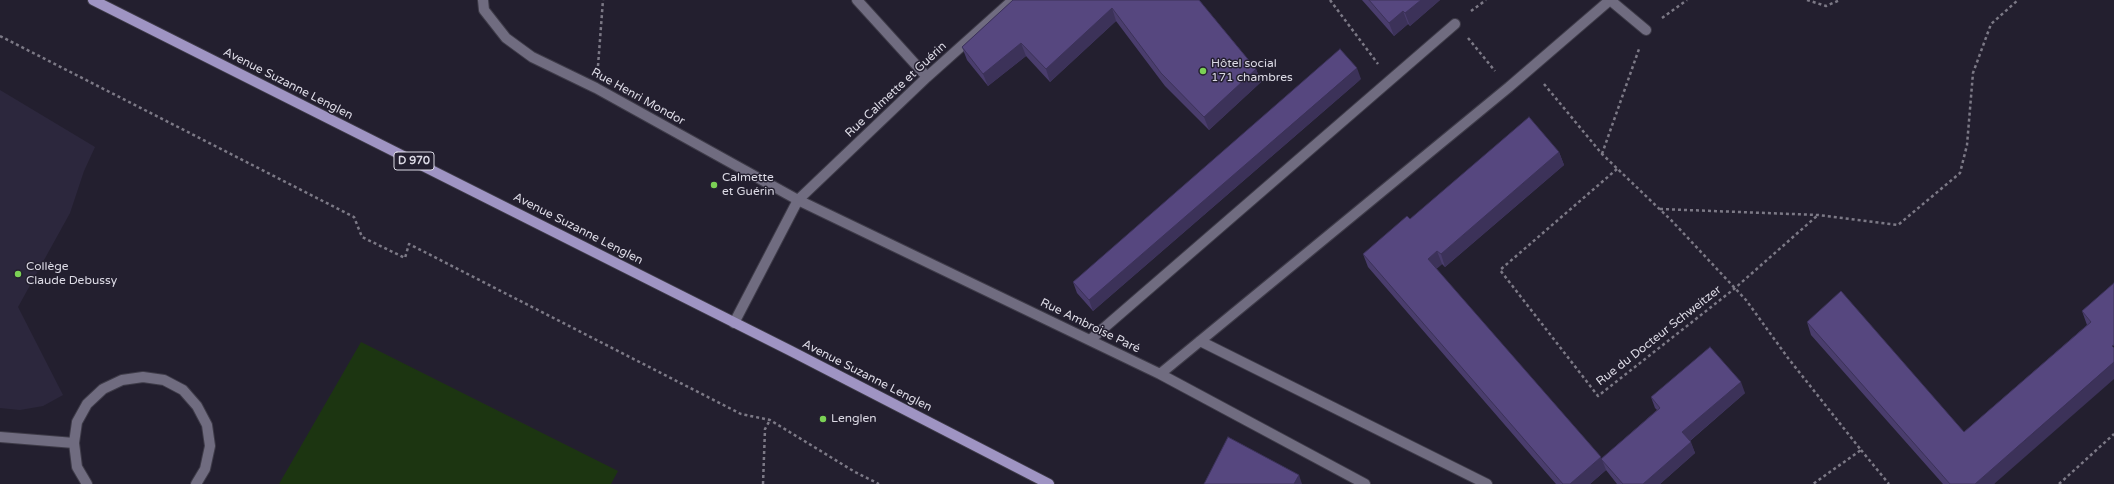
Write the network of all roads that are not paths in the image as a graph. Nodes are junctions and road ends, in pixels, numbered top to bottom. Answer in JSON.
{"nodes":[{"id":1,"x":93,"y":0,"type":"edge"},
{"id":2,"x":482,"y":0,"type":"edge"},
{"id":3,"x":858,"y":0,"type":"edge"},
{"id":4,"x":1013,"y":0,"type":"edge"},
{"id":5,"x":1455,"y":24,"type":"road end"},
{"id":6,"x":1646,"y":30,"type":"road end"},
{"id":7,"x":927,"y":77,"type":"junction"},
{"id":8,"x":798,"y":200,"type":"junction"},
{"id":9,"x":734,"y":323,"type":"junction"},
{"id":10,"x":1090,"y":340,"type":"junction"},
{"id":11,"x":1200,"y":341,"type":"junction"},
{"id":12,"x":1160,"y":374,"type":"junction"},
{"id":13,"x":0,"y":437,"type":"edge"},
{"id":14,"x":74,"y":443,"type":"junction"},
{"id":15,"x":87,"y":484,"type":"edge"},
{"id":16,"x":196,"y":484,"type":"edge"},
{"id":17,"x":1049,"y":484,"type":"edge"},
{"id":18,"x":1365,"y":484,"type":"edge"},
{"id":19,"x":1487,"y":484,"type":"edge"}],
"edges":[{"from":1,"to":9,"type":"main road","name":"Avenue Suzanne Lenglen","number":"D 970"},
{"from":2,"to":8,"type":"street","name":"Rue Henri Mondor"},
{"from":3,"to":7,"type":"street"},
{"from":4,"to":7,"type":"street","name":"Rue Calmette et Guérin"},
{"from":5,"to":10,"type":"street"},
{"from":6,"to":11,"type":"street"},
{"from":7,"to":8,"type":"street","name":"Rue Calmette et Guérin"},
{"from":8,"to":9,"type":"street","name":"Rue Calmette et Guérin"},
{"from":8,"to":10,"type":"street","name":"Rue Ambroise Paré"},
{"from":9,"to":17,"type":"main road","name":"Avenue Suzanne Lenglen","number":"D 970"},
{"from":10,"to":12,"type":"street","name":"Rue Ambroise Paré"},
{"from":11,"to":12,"type":"street"},
{"from":11,"to":19,"type":"street"},
{"from":12,"to":18,"type":"street","name":"Rue Ambroise Paré"},
{"from":13,"to":14,"type":"street"},
{"from":14,"to":15,"type":"street"},
{"from":14,"to":16,"type":"street"}]}
